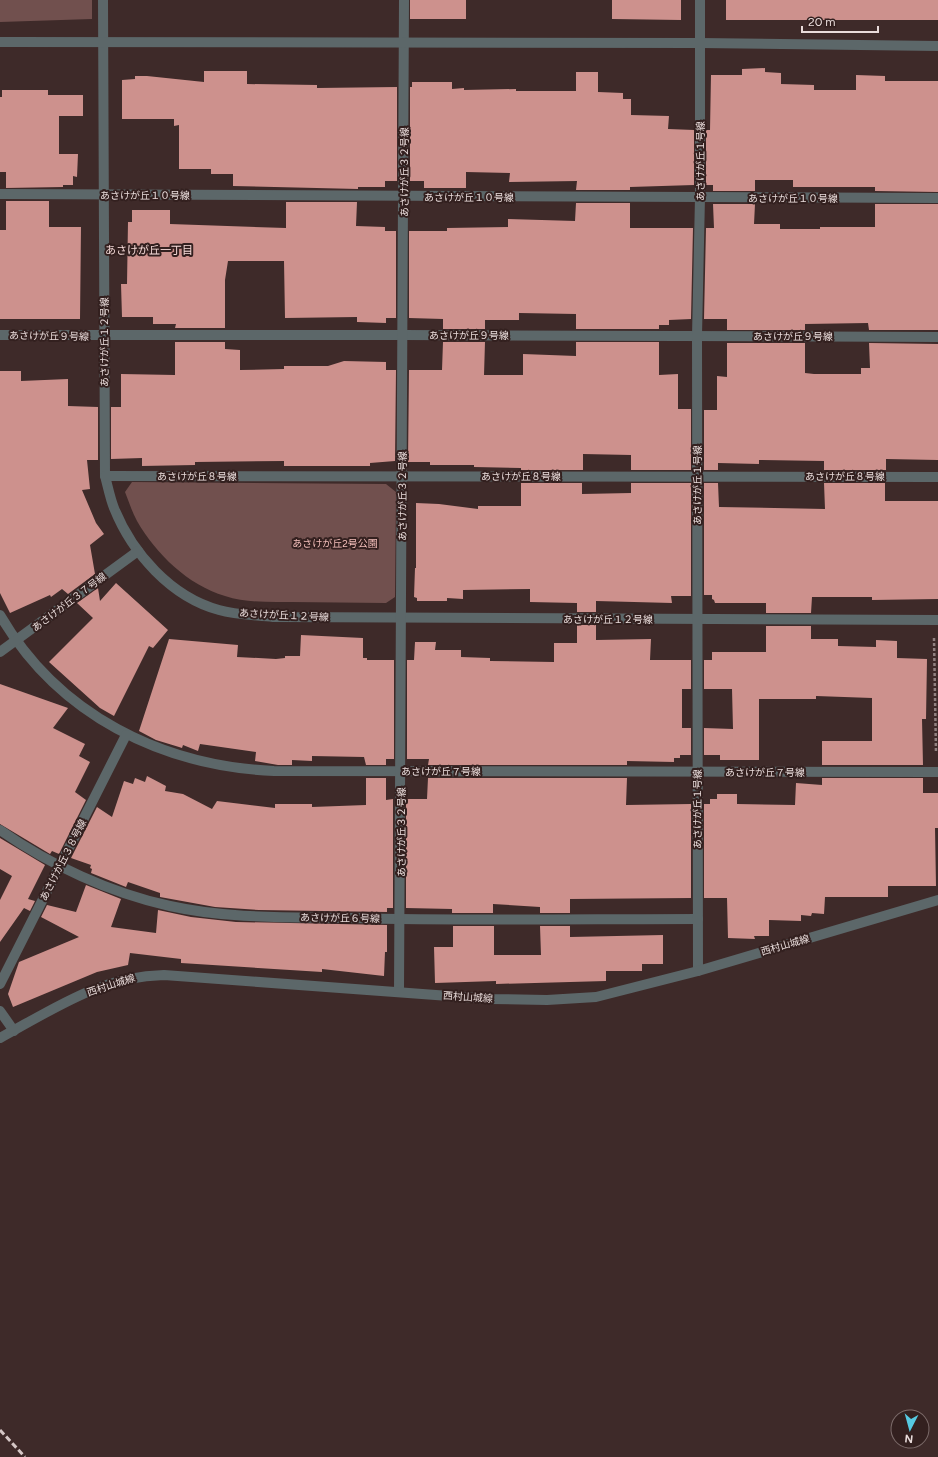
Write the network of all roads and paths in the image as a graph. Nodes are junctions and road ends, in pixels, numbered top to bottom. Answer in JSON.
{"nodes":[{"id":1,"x":103,"y":0,"type":"edge"},
{"id":2,"x":404,"y":0,"type":"edge"},
{"id":3,"x":700,"y":0,"type":"edge"},
{"id":4,"x":103,"y":41,"type":"junction"},
{"id":5,"x":0,"y":42,"type":"edge"},
{"id":6,"x":404,"y":43,"type":"junction"},
{"id":7,"x":700,"y":43,"type":"junction"},
{"id":8,"x":938,"y":46,"type":"edge"},
{"id":9,"x":0,"y":194,"type":"edge"},
{"id":10,"x":103,"y":195,"type":"junction"},
{"id":11,"x":404,"y":197,"type":"junction"},
{"id":12,"x":700,"y":197,"type":"junction"},
{"id":13,"x":938,"y":198,"type":"edge"},
{"id":14,"x":403,"y":334,"type":"junction"},
{"id":15,"x":0,"y":335,"type":"edge"},
{"id":16,"x":104,"y":336,"type":"junction"},
{"id":17,"x":697,"y":336,"type":"junction"},
{"id":18,"x":938,"y":337,"type":"edge"},
{"id":19,"x":698,"y":475,"type":"junction"},
{"id":20,"x":105,"y":476,"type":"junction"},
{"id":21,"x":403,"y":476,"type":"junction"},
{"id":22,"x":938,"y":477,"type":"edge"},
{"id":23,"x":138,"y":551,"type":"junction"},
{"id":24,"x":0,"y":615,"type":"edge"},
{"id":25,"x":401,"y":618,"type":"junction"},
{"id":26,"x":697,"y":620,"type":"junction"},
{"id":27,"x":936,"y":620,"type":"edge"},
{"id":28,"x":17,"y":640,"type":"junction"},
{"id":29,"x":0,"y":652,"type":"edge"},
{"id":30,"x":126,"y":735,"type":"junction"},
{"id":31,"x":401,"y":770,"type":"junction"},
{"id":32,"x":697,"y":772,"type":"junction"},
{"id":33,"x":937,"y":772,"type":"edge"},
{"id":34,"x":0,"y":830,"type":"edge"},
{"id":35,"x":60,"y":866,"type":"junction"},
{"id":36,"x":938,"y":900,"type":"edge"},
{"id":37,"x":698,"y":919,"type":"junction"},
{"id":38,"x":400,"y":920,"type":"junction"},
{"id":39,"x":698,"y":971,"type":"junction"},
{"id":40,"x":0,"y":984,"type":"edge"},
{"id":41,"x":399,"y":992,"type":"junction"},
{"id":42,"x":0,"y":1012,"type":"edge"},
{"id":43,"x":14,"y":1031,"type":"junction"},
{"id":44,"x":0,"y":1038,"type":"edge"}],
"edges":[{"from":1,"to":4,"type":"street","name":"あさけが丘１２号線"},
{"from":2,"to":6,"type":"street","name":"あさけが丘３２号線"},
{"from":3,"to":7,"type":"street","name":"あさけが丘１号線"},
{"from":4,"to":5,"type":"street"},
{"from":4,"to":6,"type":"street"},
{"from":4,"to":10,"type":"street","name":"あさけが丘１２号線"},
{"from":6,"to":7,"type":"street"},
{"from":6,"to":11,"type":"street","name":"あさけが丘３２号線"},
{"from":7,"to":8,"type":"street"},
{"from":7,"to":12,"type":"street","name":"あさけが丘１号線"},
{"from":9,"to":10,"type":"street","name":"あさけが丘１０号線"},
{"from":10,"to":11,"type":"street","name":"あさけが丘１０号線"},
{"from":10,"to":16,"type":"street","name":"あさけが丘１２号線"},
{"from":11,"to":12,"type":"street","name":"あさけが丘１０号線"},
{"from":11,"to":14,"type":"street","name":"あさけが丘３２号線"},
{"from":12,"to":13,"type":"street","name":"あさけが丘１０号線"},
{"from":12,"to":17,"type":"street","name":"あさけが丘１号線"},
{"from":14,"to":16,"type":"street","name":"あさけが丘９号線"},
{"from":14,"to":17,"type":"street","name":"あさけが丘９号線"},
{"from":14,"to":21,"type":"street","name":"あさけが丘３２号線"},
{"from":15,"to":16,"type":"street","name":"あさけが丘９号線"},
{"from":16,"to":20,"type":"street","name":"あさけが丘１２号線"},
{"from":17,"to":18,"type":"street","name":"あさけが丘９号線"},
{"from":17,"to":19,"type":"street","name":"あさけが丘１号線"},
{"from":19,"to":21,"type":"street","name":"あさけが丘８号線"},
{"from":19,"to":22,"type":"street","name":"あさけが丘８号線"},
{"from":19,"to":26,"type":"street","name":"あさけが丘１号線"},
{"from":20,"to":21,"type":"street","name":"あさけが丘８号線"},
{"from":20,"to":23,"type":"street","name":"あさけが丘１２号線"},
{"from":21,"to":25,"type":"street","name":"あさけが丘３２号線"},
{"from":23,"to":25,"type":"street","name":"あさけが丘１２号線"},
{"from":23,"to":28,"type":"street","name":"あさけが丘３７号線"},
{"from":24,"to":28,"type":"street","name":"あさけが丘７号線"},
{"from":25,"to":26,"type":"street","name":"あさけが丘１２号線"},
{"from":25,"to":31,"type":"street","name":"あさけが丘３２号線"},
{"from":26,"to":27,"type":"street","name":"あさけが丘１２号線"},
{"from":26,"to":32,"type":"street","name":"あさけが丘１号線"},
{"from":27,"to":33,"type":"path"},
{"from":28,"to":29,"type":"street","name":"あさけが丘３７号線"},
{"from":28,"to":30,"type":"street","name":"あさけが丘７号線"},
{"from":30,"to":31,"type":"street","name":"あさけが丘７号線"},
{"from":30,"to":35,"type":"street","name":"あさけが丘３８号線"},
{"from":31,"to":32,"type":"street","name":"あさけが丘７号線"},
{"from":31,"to":38,"type":"street","name":"あさけが丘３２号線"},
{"from":32,"to":33,"type":"street","name":"あさけが丘７号線"},
{"from":32,"to":37,"type":"street","name":"あさけが丘１号線"},
{"from":34,"to":35,"type":"street","name":"あさけが丘６号線"},
{"from":35,"to":38,"type":"street","name":"あさけが丘６号線"},
{"from":35,"to":40,"type":"street","name":"あさけが丘３８号線"},
{"from":36,"to":39,"type":"street","name":"西村山城線"},
{"from":37,"to":38,"type":"street","name":"あさけが丘６号線"},
{"from":37,"to":39,"type":"street","name":"あさけが丘１号線"},
{"from":38,"to":41,"type":"street","name":"あさけが丘３２号線"},
{"from":39,"to":41,"type":"street","name":"西村山城線"},
{"from":41,"to":43,"type":"street","name":"西村山城線"},
{"from":42,"to":43,"type":"street"},
{"from":43,"to":44,"type":"street","name":"西村山城線"}]}
